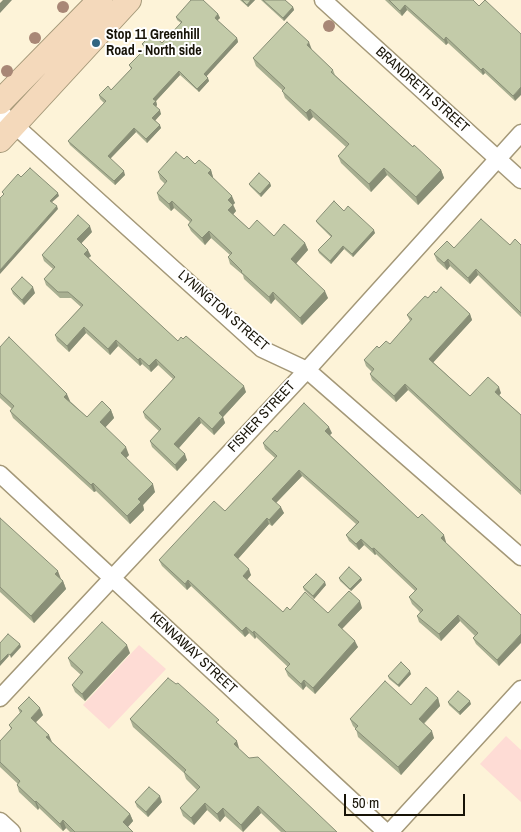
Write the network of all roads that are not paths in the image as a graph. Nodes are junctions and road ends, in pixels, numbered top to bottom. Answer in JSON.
{"nodes":[{"id":1,"x":100,"y":0,"type":"edge"},
{"id":2,"x":129,"y":0,"type":"edge"},
{"id":3,"x":323,"y":0,"type":"edge"},
{"id":4,"x":0,"y":102,"type":"edge"},
{"id":5,"x":5,"y":126,"type":"edge"},
{"id":6,"x":521,"y":133,"type":"edge"},
{"id":7,"x":497,"y":158,"type":"junction"},
{"id":8,"x":521,"y":180,"type":"edge"},
{"id":9,"x":307,"y":370,"type":"junction"},
{"id":10,"x":0,"y":474,"type":"edge"},
{"id":11,"x":521,"y":558,"type":"edge"},
{"id":12,"x":112,"y":577,"type":"junction"},
{"id":13,"x":521,"y":689,"type":"edge"},
{"id":14,"x":0,"y":698,"type":"edge"},
{"id":15,"x":0,"y":821,"type":"edge"},
{"id":16,"x":12,"y":832,"type":"edge"},
{"id":17,"x":388,"y":832,"type":"edge"}],
"edges":[{"from":1,"to":4,"type":"main road"},
{"from":2,"to":5,"type":"main road"},
{"from":3,"to":7,"type":"street","name":"BRANDRETH STREET"},
{"from":5,"to":9,"type":"street","name":"LYNINGTON STREET"},
{"from":6,"to":7,"type":"street","name":"FISHER STREET"},
{"from":7,"to":8,"type":"street","name":"BRANDRETH STREET"},
{"from":7,"to":9,"type":"street","name":"FISHER STREET"},
{"from":9,"to":11,"type":"street","name":"LYNINGTON STREET"},
{"from":9,"to":12,"type":"street","name":"FISHER STREET"},
{"from":10,"to":12,"type":"street","name":"KENNAWAY STREET"},
{"from":12,"to":14,"type":"street","name":"FISHER STREET"},
{"from":12,"to":17,"type":"street","name":"KENNAWAY STREET"},
{"from":13,"to":17,"type":"street"},
{"from":15,"to":16,"type":"street"}]}
